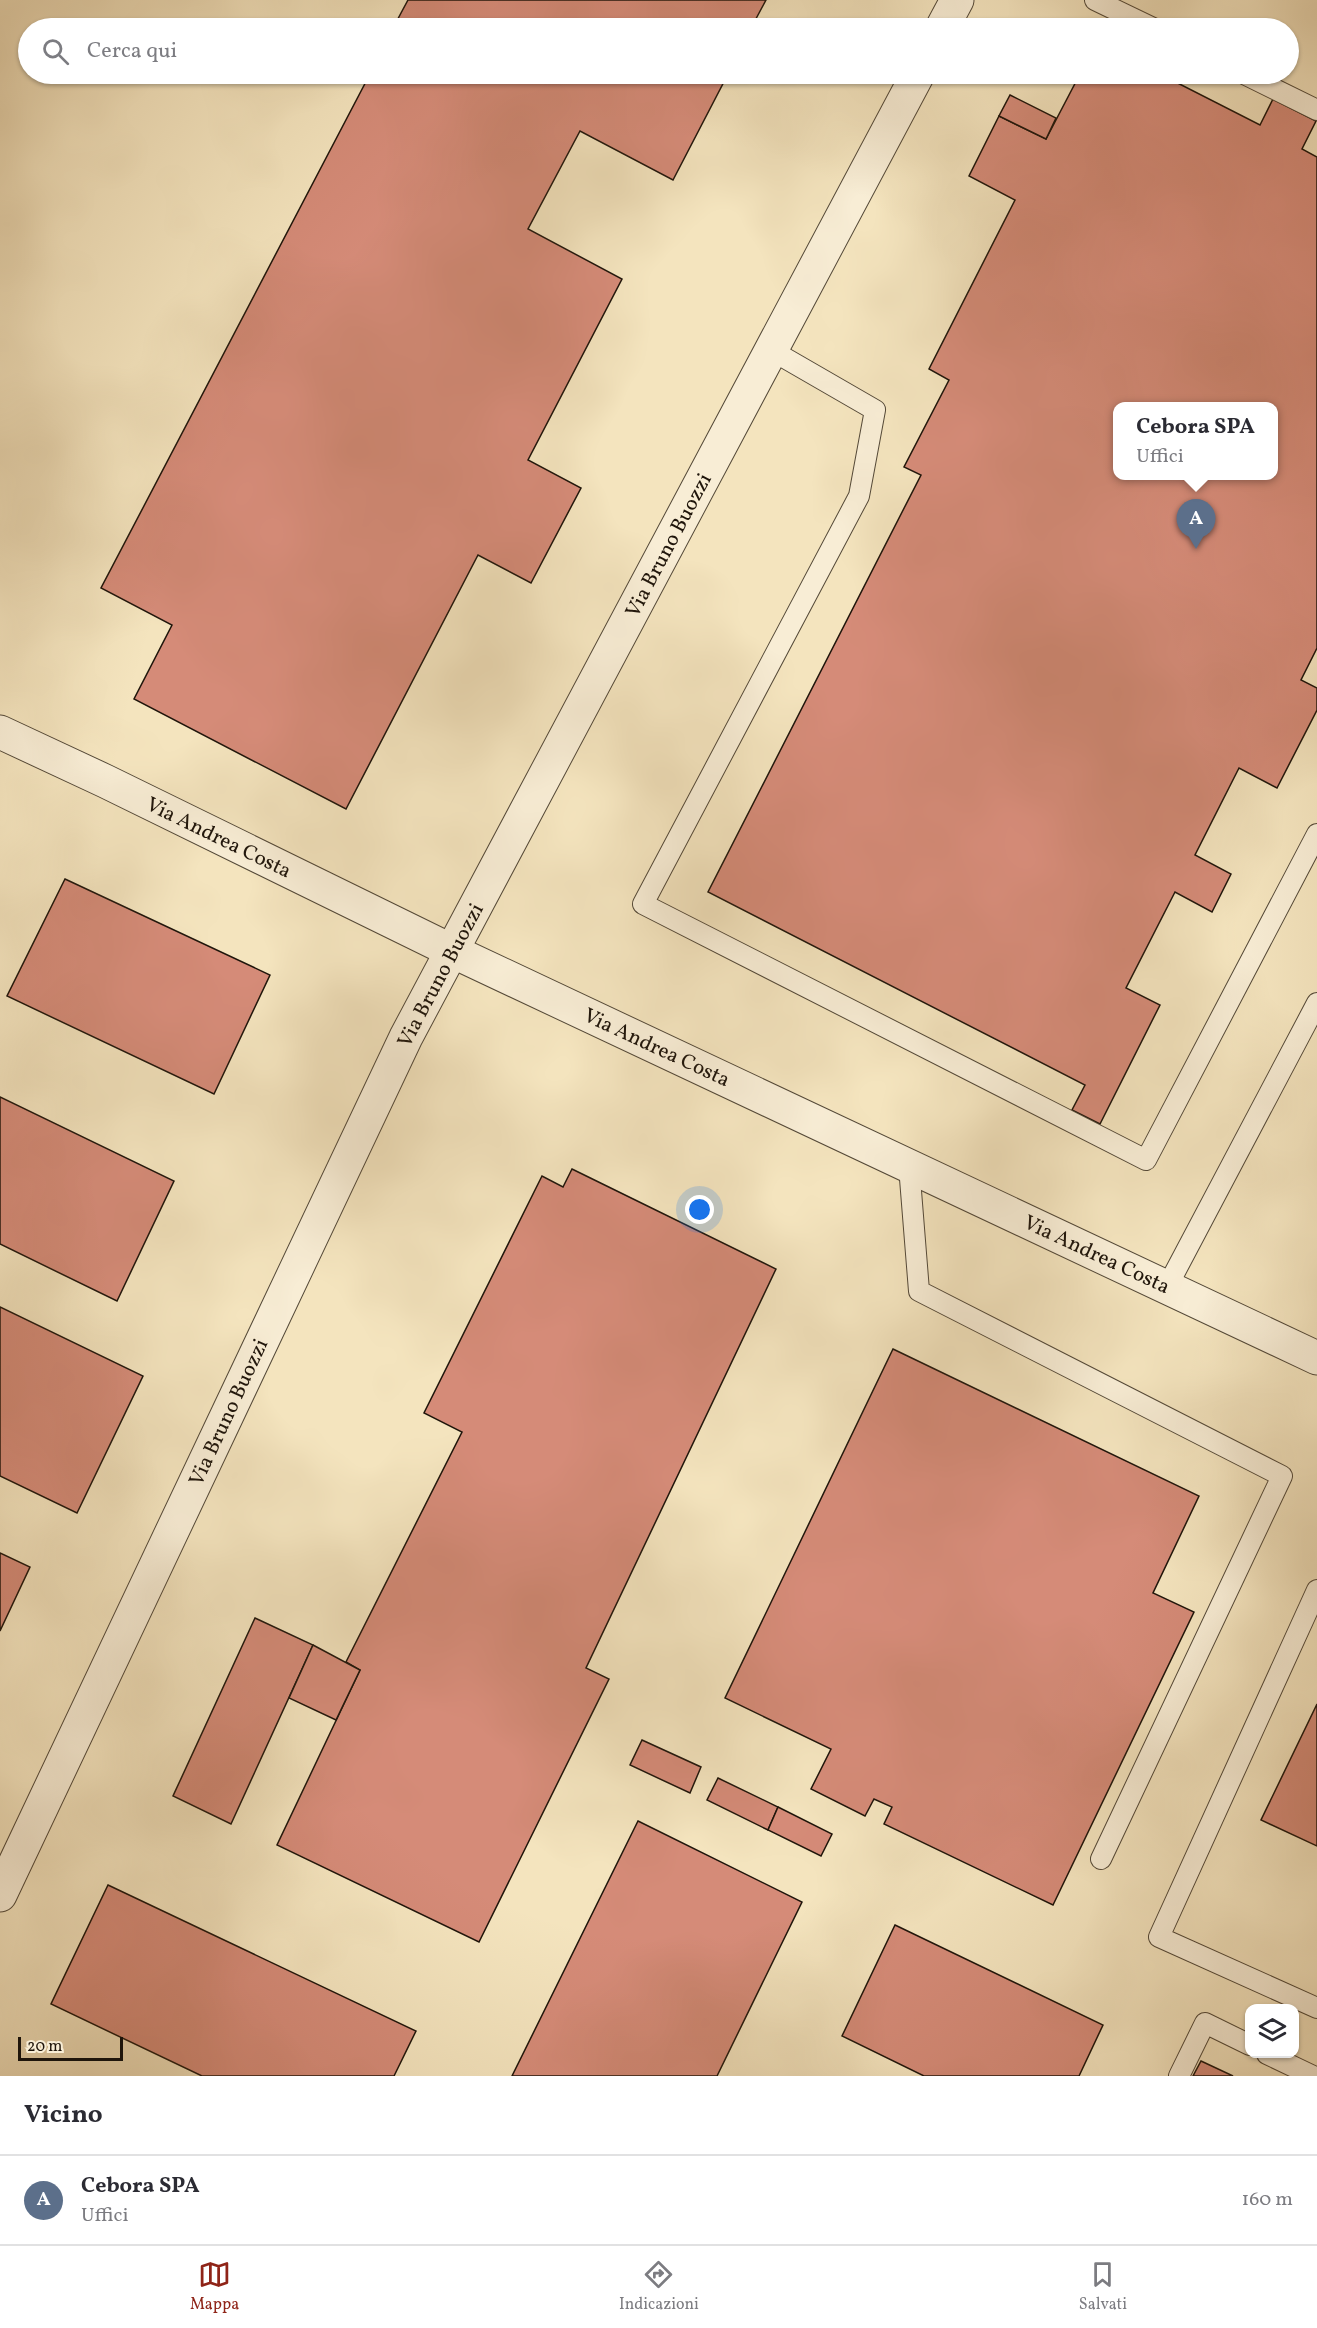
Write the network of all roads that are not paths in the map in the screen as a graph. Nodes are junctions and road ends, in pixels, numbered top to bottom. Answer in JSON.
{"nodes":[{"id":1,"x":957,"y":0,"type":"edge"},
{"id":2,"x":1095,"y":0,"type":"edge"},
{"id":3,"x":947,"y":18,"type":"edge"},
{"id":4,"x":1132,"y":18,"type":"edge"},
{"id":5,"x":913,"y":84,"type":"edge"},
{"id":6,"x":1264,"y":84,"type":"edge"},
{"id":7,"x":1317,"y":110,"type":"edge"},
{"id":8,"x":771,"y":350,"type":"junction"},
{"id":9,"x":0,"y":732,"type":"edge"},
{"id":10,"x":1317,"y":834,"type":"edge"},
{"id":11,"x":452,"y":951,"type":"junction"},
{"id":12,"x":1317,"y":1003,"type":"edge"},
{"id":13,"x":909,"y":1166,"type":"junction"},
{"id":14,"x":1167,"y":1287,"type":"junction"},
{"id":15,"x":1317,"y":1358,"type":"edge"},
{"id":16,"x":1317,"y":1590,"type":"edge"},
{"id":17,"x":1101,"y":1859,"type":"dead end"},
{"id":18,"x":0,"y":1895,"type":"edge"},
{"id":19,"x":1317,"y":2007,"type":"edge"},
{"id":20,"x":1245,"y":2043,"type":"edge"},
{"id":21,"x":1275,"y":2058,"type":"edge"},
{"id":22,"x":1179,"y":2076,"type":"edge"},
{"id":23,"x":1313,"y":2076,"type":"edge"}],
"edges":[{"from":1,"to":3,"type":"street"},
{"from":2,"to":4,"type":"lane"},
{"from":5,"to":8,"type":"street","name":"Via Bruno Buozzi"},
{"from":6,"to":7,"type":"lane"},
{"from":8,"to":10,"type":"lane"},
{"from":8,"to":11,"type":"street","name":"Via Bruno Buozzi"},
{"from":9,"to":11,"type":"street","name":"Via Andrea Costa"},
{"from":11,"to":13,"type":"street","name":"Via Andrea Costa"},
{"from":11,"to":18,"type":"street","name":"Via Bruno Buozzi"},
{"from":12,"to":14,"type":"lane"},
{"from":13,"to":14,"type":"street","name":"Via Andrea Costa"},
{"from":13,"to":17,"type":"lane"},
{"from":14,"to":15,"type":"street","name":"Via Andrea Costa"},
{"from":16,"to":19,"type":"lane"},
{"from":20,"to":22,"type":"lane"},
{"from":21,"to":23,"type":"lane"}]}
